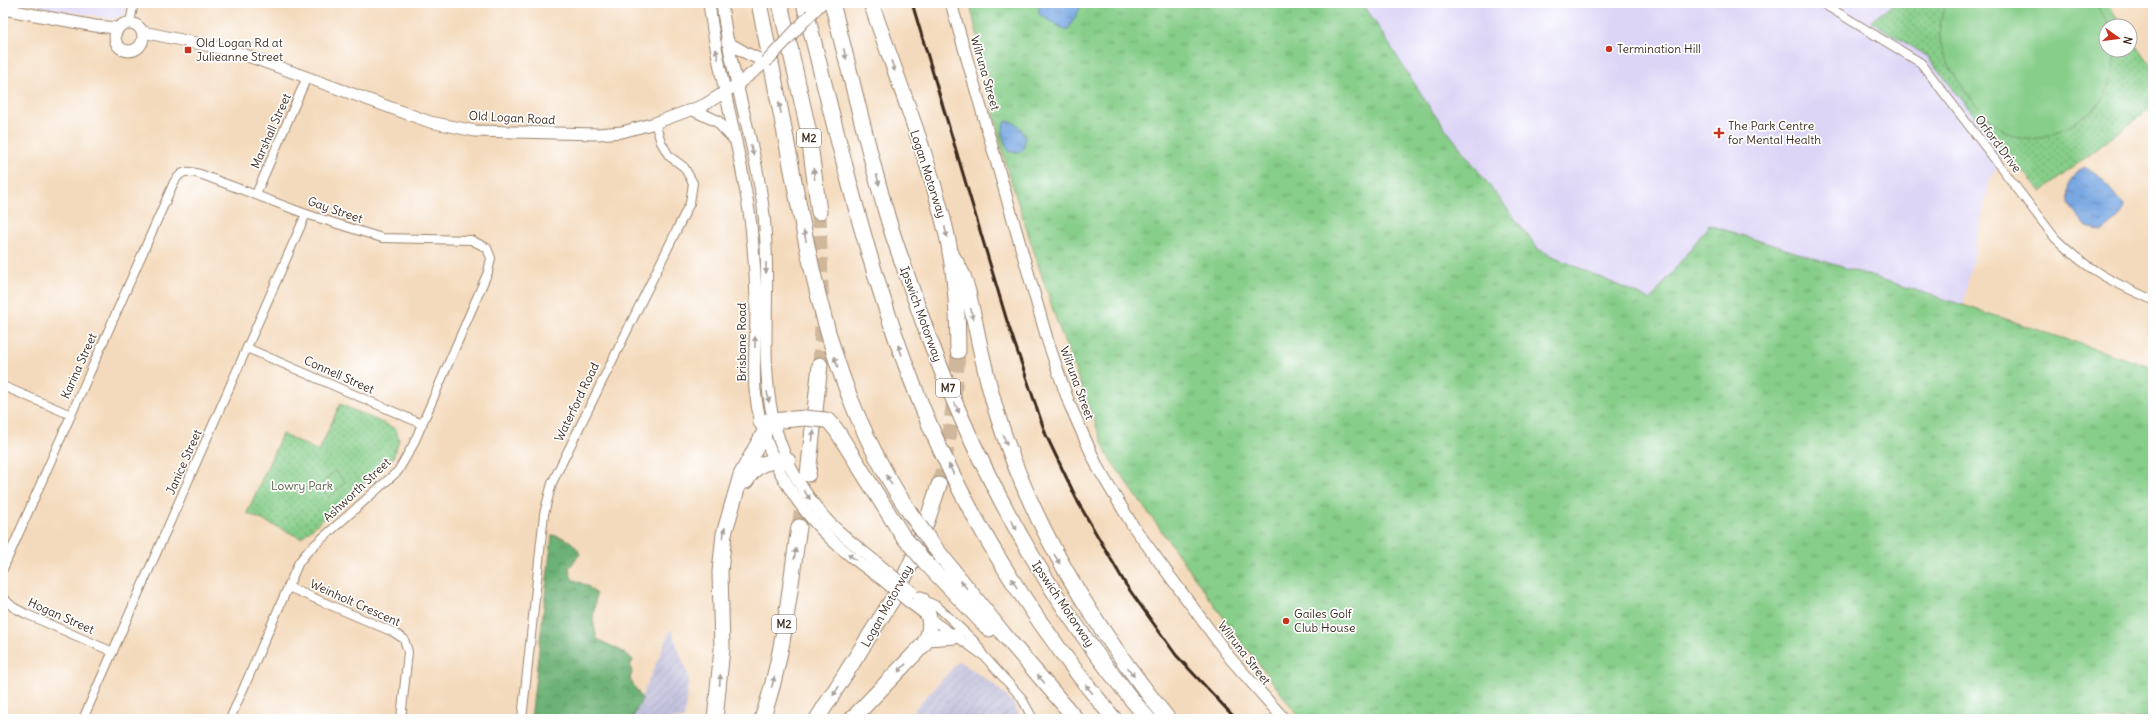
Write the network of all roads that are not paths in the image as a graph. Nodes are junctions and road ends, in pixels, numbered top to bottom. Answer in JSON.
{"nodes":[{"id":1,"x":134,"y":3,"type":"edge"},
{"id":2,"x":709,"y":3,"type":"edge"},
{"id":3,"x":722,"y":3,"type":"edge"},
{"id":4,"x":759,"y":3,"type":"edge"},
{"id":5,"x":780,"y":3,"type":"edge"},
{"id":6,"x":804,"y":3,"type":"edge"},
{"id":7,"x":822,"y":3,"type":"edge"},
{"id":8,"x":832,"y":3,"type":"edge"},
{"id":9,"x":871,"y":3,"type":"edge"},
{"id":10,"x":951,"y":3,"type":"edge"},
{"id":11,"x":1822,"y":3,"type":"edge"},
{"id":12,"x":10,"y":8,"type":"edge"},
{"id":13,"x":130,"y":22,"type":"junction"},
{"id":14,"x":95,"y":26,"type":"junction"},
{"id":15,"x":118,"y":28,"type":"junction"},
{"id":16,"x":143,"y":32,"type":"junction"},
{"id":17,"x":172,"y":39,"type":"junction"},
{"id":18,"x":115,"y":41,"type":"junction"},
{"id":19,"x":727,"y":42,"type":"junction"},
{"id":20,"x":142,"y":44,"type":"junction"},
{"id":21,"x":762,"y":63,"type":"junction"},
{"id":22,"x":307,"y":77,"type":"junction"},
{"id":23,"x":738,"y":84,"type":"junction"},
{"id":24,"x":725,"y":92,"type":"junction"},
{"id":25,"x":693,"y":110,"type":"junction"},
{"id":26,"x":655,"y":123,"type":"junction"},
{"id":27,"x":736,"y":141,"type":"junction"},
{"id":28,"x":180,"y":174,"type":"joint"},
{"id":29,"x":256,"y":194,"type":"junction"},
{"id":30,"x":819,"y":212,"type":"tunnel mouth"},
{"id":31,"x":306,"y":214,"type":"junction"},
{"id":32,"x":487,"y":248,"type":"joint"},
{"id":33,"x":950,"y":252,"type":"junction"},
{"id":34,"x":2153,"y":300,"type":"edge"},
{"id":35,"x":247,"y":348,"type":"junction"},
{"id":36,"x":958,"y":351,"type":"tunnel mouth"},
{"id":37,"x":820,"y":365,"type":"tunnel mouth"},
{"id":38,"x":3,"y":386,"type":"edge"},
{"id":39,"x":71,"y":415,"type":"junction"},
{"id":40,"x":422,"y":424,"type":"junction"},
{"id":41,"x":766,"y":425,"type":"junction"},
{"id":42,"x":781,"y":461,"type":"junction"},
{"id":43,"x":808,"y":474,"type":"tunnel mouth"},
{"id":44,"x":939,"y":485,"type":"tunnel mouth"},
{"id":45,"x":736,"y":492,"type":"junction"},
{"id":46,"x":799,"y":527,"type":"tunnel mouth"},
{"id":47,"x":3,"y":569,"type":"edge"},
{"id":48,"x":288,"y":587,"type":"junction"},
{"id":49,"x":914,"y":597,"type":"junction"},
{"id":50,"x":3,"y":598,"type":"edge"},
{"id":51,"x":929,"y":617,"type":"junction"},
{"id":52,"x":955,"y":636,"type":"junction"},
{"id":53,"x":1006,"y":637,"type":"junction"},
{"id":54,"x":927,"y":638,"type":"junction"},
{"id":55,"x":113,"y":652,"type":"junction"},
{"id":56,"x":982,"y":655,"type":"junction"},
{"id":57,"x":83,"y":719,"type":"edge"},
{"id":58,"x":230,"y":719,"type":"edge"},
{"id":59,"x":401,"y":719,"type":"edge"},
{"id":60,"x":522,"y":719,"type":"edge"},
{"id":61,"x":715,"y":719,"type":"edge"},
{"id":62,"x":762,"y":719,"type":"edge"},
{"id":63,"x":817,"y":719,"type":"edge"},
{"id":64,"x":852,"y":719,"type":"edge"},
{"id":65,"x":1033,"y":719,"type":"edge"},
{"id":66,"x":1076,"y":719,"type":"edge"},
{"id":67,"x":1114,"y":719,"type":"edge"},
{"id":68,"x":1148,"y":719,"type":"edge"},
{"id":69,"x":1168,"y":719,"type":"edge"},
{"id":70,"x":1284,"y":719,"type":"edge"}],
"edges":[{"from":1,"to":13,"type":"street"},
{"from":24,"to":2,"type":"main road","name":"Brisbane Road","one_way":true},
{"from":3,"to":19,"type":"main road","name":"Brisbane Road"},
{"from":53,"to":4,"type":"highway","one_way":true,"bridge":true},
{"from":30,"to":5,"type":"highway","number":"M2","one_way":true},
{"from":67,"to":6,"type":"highway","number":"M7","one_way":true},
{"from":7,"to":21,"type":"main road","name":"Old Logan Road","bridge":true},
{"from":8,"to":68,"type":"highway","name":"Ipswich Motorway","number":"M7","one_way":true},
{"from":9,"to":33,"type":"highway","name":"Logan Motorway","one_way":true},
{"from":10,"to":70,"type":"main road","name":"Wilruna Street"},
{"from":11,"to":34,"type":"street","name":"Orford Drive"},
{"from":12,"to":14,"type":"main road"},
{"from":13,"to":15,"type":"main road"},
{"from":13,"to":16,"type":"main road"},
{"from":14,"to":15,"type":"main road"},
{"from":14,"to":18,"type":"main road"},
{"from":15,"to":18,"type":"main road"},
{"from":16,"to":17,"type":"main road","name":"Old Logan Road"},
{"from":16,"to":20,"type":"main road"},
{"from":17,"to":20,"type":"main road","name":"Old Logan Road"},
{"from":17,"to":22,"type":"main road","name":"Old Logan Road"},
{"from":18,"to":20,"type":"main road"},
{"from":19,"to":21,"type":"main road"},
{"from":19,"to":23,"type":"main road","name":"Brisbane Road"},
{"from":21,"to":23,"type":"main road","name":"Old Logan Road"},
{"from":22,"to":26,"type":"main road","name":"Old Logan Road"},
{"from":22,"to":29,"type":"street","name":"Marshall Street"},
{"from":23,"to":24,"type":"main road","name":"Old Logan Road"},
{"from":23,"to":41,"type":"main road","name":"Brisbane Road","one_way":true},
{"from":24,"to":25,"type":"main road","name":"Old Logan Road"},
{"from":24,"to":27,"type":"main road","name":"Brisbane Road"},
{"from":25,"to":26,"type":"main road","name":"Old Logan Road"},
{"from":25,"to":27,"type":"main road"},
{"from":26,"to":60,"type":"street","name":"Waterford Road"},
{"from":41,"to":27,"type":"main road","name":"Brisbane Road","one_way":true},
{"from":28,"to":29,"type":"street","name":"Gay Street"},
{"from":28,"to":39,"type":"street","name":"Karina Street"},
{"from":29,"to":31,"type":"street","name":"Gay Street"},
{"from":31,"to":32,"type":"street","name":"Gay Street"},
{"from":31,"to":35,"type":"street","name":"Janice Street"},
{"from":32,"to":40,"type":"street","name":"Ashworth Street"},
{"from":33,"to":36,"type":"highway","name":"Logan Motorway"},
{"from":33,"to":69,"type":"highway","one_way":true},
{"from":35,"to":40,"type":"street","name":"Connell Street"},
{"from":35,"to":55,"type":"street","name":"Janice Street"},
{"from":43,"to":37,"type":"highway","one_way":true},
{"from":38,"to":39,"type":"street"},
{"from":39,"to":47,"type":"street","name":"Karina Street"},
{"from":40,"to":48,"type":"street","name":"Ashworth Street"},
{"from":41,"to":42,"type":"main road","name":"Brisbane Road"},
{"from":41,"to":45,"type":"highway"},
{"from":41,"to":53,"type":"highway","bridge":true},
{"from":42,"to":45,"type":"highway"},
{"from":42,"to":49,"type":"main road","name":"Brisbane Road","bridge":true},
{"from":44,"to":63,"type":"highway","name":"Logan Motorway","one_way":true},
{"from":61,"to":45,"type":"highway","one_way":true},
{"from":62,"to":46,"type":"highway","number":"M2","one_way":true},
{"from":48,"to":58,"type":"street","name":"Ashworth Street"},
{"from":48,"to":59,"type":"street","name":"Weinholt Crescent"},
{"from":49,"to":51,"type":"highway"},
{"from":49,"to":56,"type":"street"},
{"from":50,"to":55,"type":"street","name":"Hogan Street"},
{"from":51,"to":52,"type":"street"},
{"from":51,"to":54,"type":"highway"},
{"from":52,"to":54,"type":"highway"},
{"from":52,"to":56,"type":"street"},
{"from":66,"to":53,"type":"highway","one_way":true},
{"from":54,"to":64,"type":"highway","one_way":true},
{"from":55,"to":57,"type":"street","name":"Janice Street"},
{"from":56,"to":65,"type":"street"}]}
